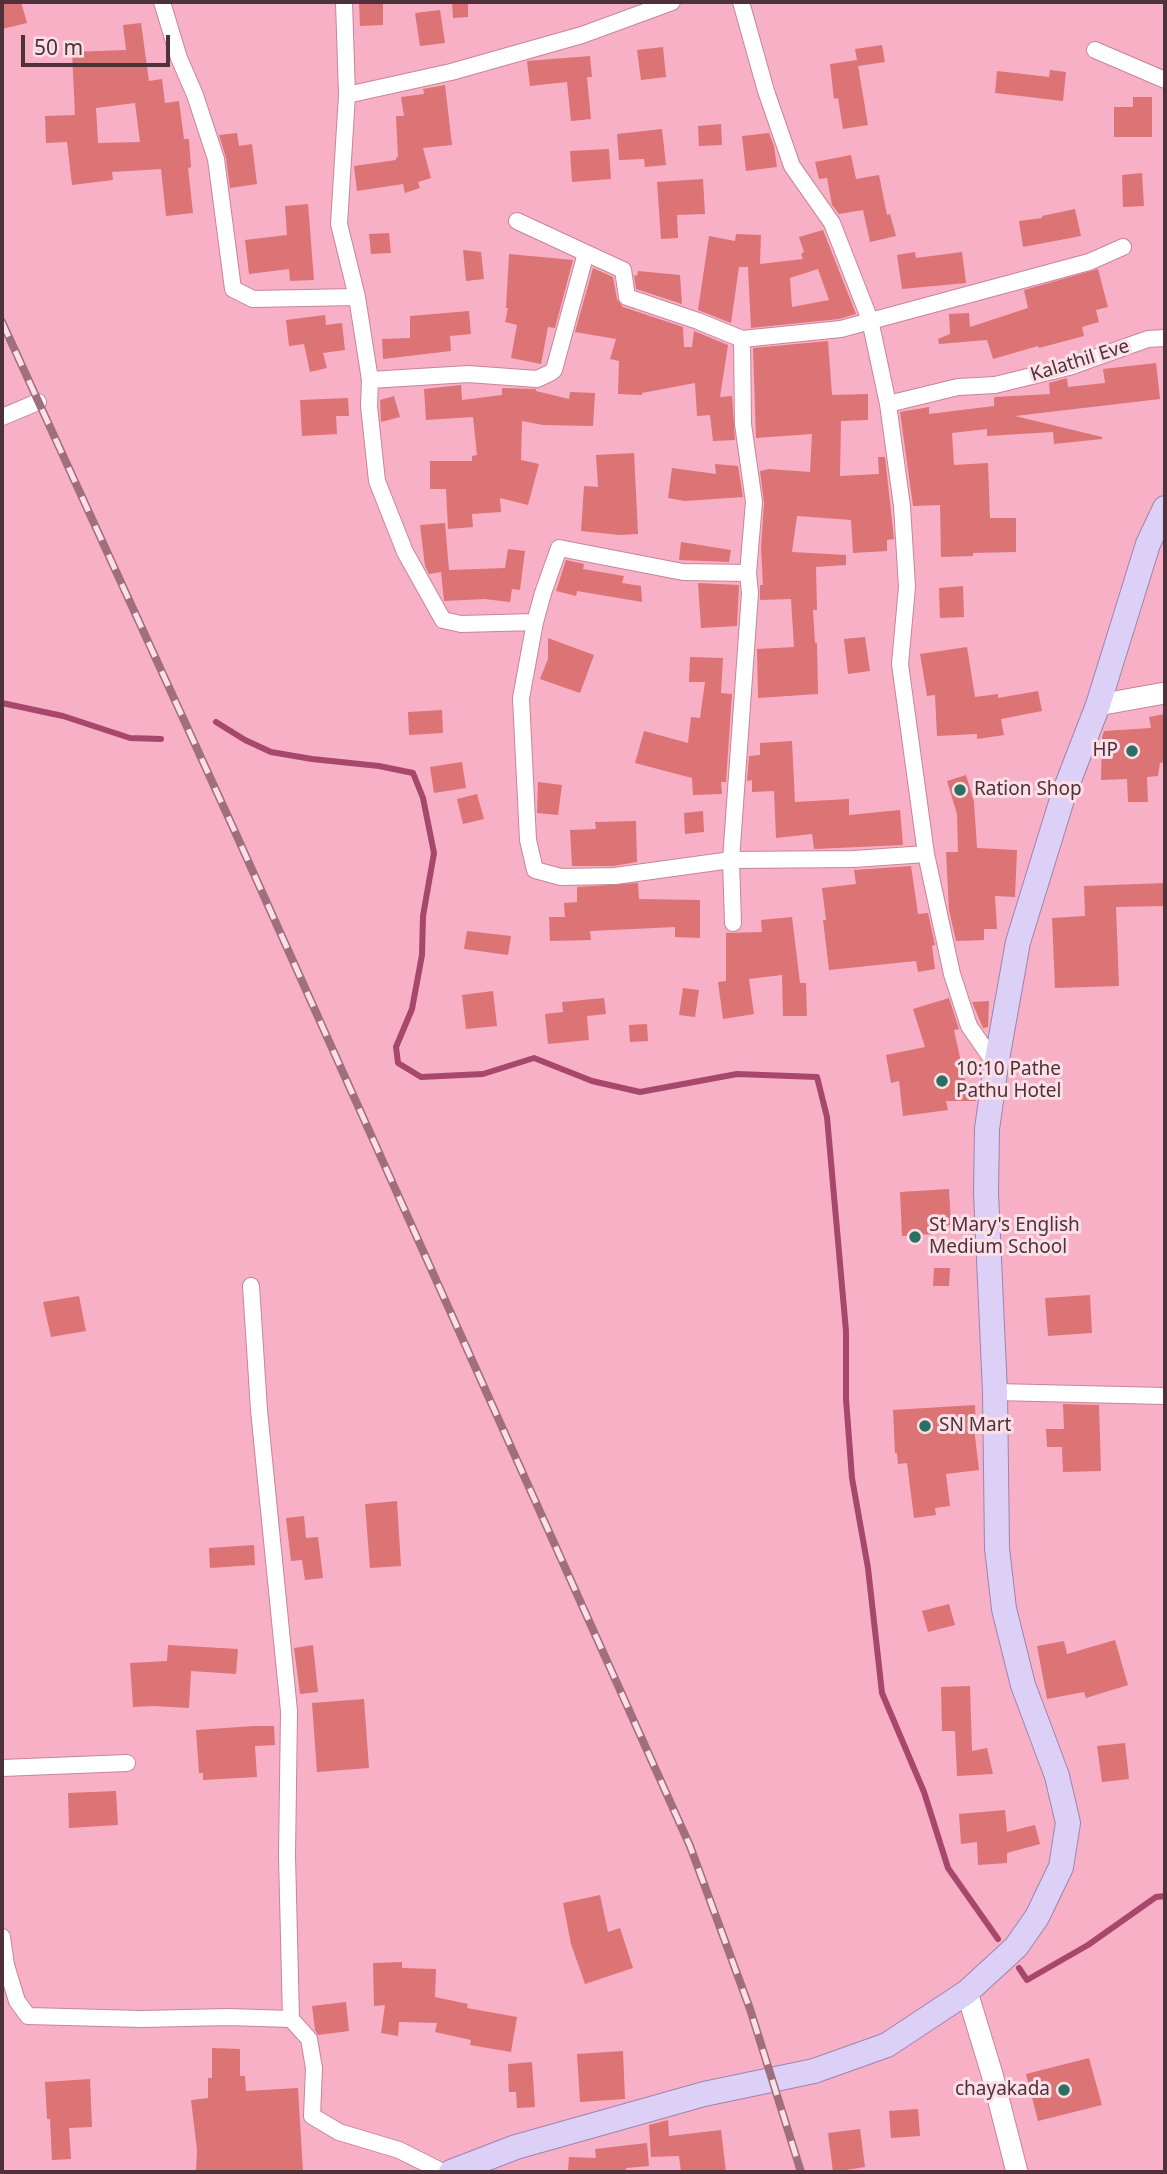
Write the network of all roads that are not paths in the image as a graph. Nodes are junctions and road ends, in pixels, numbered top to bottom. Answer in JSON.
{"nodes":[{"id":1,"x":162,"y":2,"type":"edge"},
{"id":2,"x":344,"y":2,"type":"edge"},
{"id":3,"x":672,"y":2,"type":"edge"},
{"id":4,"x":741,"y":2,"type":"edge"},
{"id":5,"x":1095,"y":50,"type":"dead end"},
{"id":6,"x":1165,"y":80,"type":"edge"},
{"id":7,"x":347,"y":95,"type":"junction"},
{"id":8,"x":517,"y":221,"type":"dead end"},
{"id":9,"x":1123,"y":247,"type":"dead end"},
{"id":10,"x":586,"y":253,"type":"junction"},
{"id":11,"x":357,"y":297,"type":"junction"},
{"id":12,"x":870,"y":320,"type":"junction"},
{"id":13,"x":1165,"y":338,"type":"edge"},
{"id":14,"x":742,"y":339,"type":"junction"},
{"id":15,"x":370,"y":380,"type":"junction"},
{"id":16,"x":38,"y":402,"type":"dead end"},
{"id":17,"x":888,"y":404,"type":"junction"},
{"id":18,"x":2,"y":417,"type":"edge"},
{"id":19,"x":1165,"y":508,"type":"edge"},
{"id":20,"x":748,"y":573,"type":"junction"},
{"id":21,"x":535,"y":622,"type":"junction"},
{"id":22,"x":1165,"y":693,"type":"edge"},
{"id":23,"x":1098,"y":705,"type":"junction"},
{"id":24,"x":926,"y":854,"type":"junction"},
{"id":25,"x":731,"y":860,"type":"junction"},
{"id":26,"x":733,"y":923,"type":"dead end"},
{"id":27,"x":996,"y":1065,"type":"junction"},
{"id":28,"x":251,"y":1286,"type":"dead end"},
{"id":29,"x":995,"y":1392,"type":"junction"},
{"id":30,"x":1165,"y":1396,"type":"edge"},
{"id":31,"x":127,"y":1762,"type":"dead end"},
{"id":32,"x":2,"y":1769,"type":"edge"},
{"id":33,"x":2,"y":1937,"type":"edge"},
{"id":34,"x":967,"y":1992,"type":"junction"},
{"id":35,"x":291,"y":2019,"type":"junction"},
{"id":36,"x":443,"y":2172,"type":"edge"},
{"id":37,"x":451,"y":2172,"type":"edge"},
{"id":38,"x":1017,"y":2172,"type":"edge"}],
"edges":[{"from":1,"to":11,"type":"street"},
{"from":2,"to":7,"type":"street"},
{"from":3,"to":7,"type":"street"},
{"from":4,"to":12,"type":"street"},
{"from":5,"to":6,"type":"street"},
{"from":7,"to":11,"type":"street"},
{"from":8,"to":10,"type":"street"},
{"from":9,"to":12,"type":"street"},
{"from":10,"to":14,"type":"street"},
{"from":10,"to":15,"type":"street"},
{"from":11,"to":15,"type":"street"},
{"from":12,"to":14,"type":"street"},
{"from":12,"to":17,"type":"street"},
{"from":13,"to":17,"type":"street","name":"Kalathil Eve"},
{"from":14,"to":20,"type":"street"},
{"from":15,"to":21,"type":"street"},
{"from":16,"to":18,"type":"street"},
{"from":17,"to":24,"type":"street"},
{"from":19,"to":23,"type":"main road"},
{"from":20,"to":21,"type":"street"},
{"from":20,"to":25,"type":"street"},
{"from":21,"to":25,"type":"street"},
{"from":22,"to":23,"type":"street"},
{"from":23,"to":27,"type":"main road"},
{"from":24,"to":25,"type":"street"},
{"from":24,"to":27,"type":"street"},
{"from":25,"to":26,"type":"street"},
{"from":27,"to":29,"type":"main road"},
{"from":28,"to":35,"type":"street"},
{"from":29,"to":30,"type":"street"},
{"from":29,"to":34,"type":"main road"},
{"from":31,"to":32,"type":"street"},
{"from":33,"to":35,"type":"street"},
{"from":34,"to":37,"type":"main road"},
{"from":34,"to":38,"type":"street"},
{"from":35,"to":36,"type":"street"}]}
